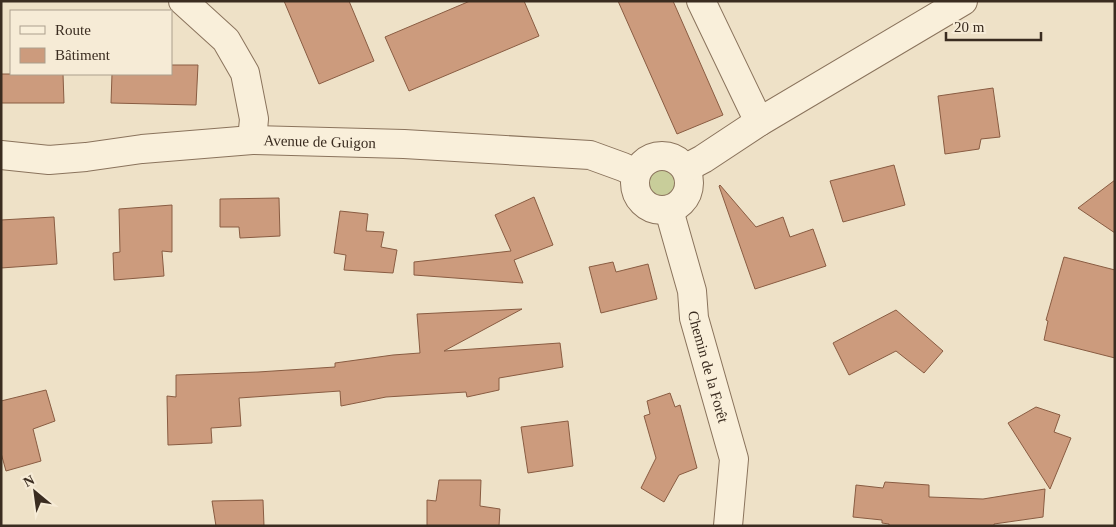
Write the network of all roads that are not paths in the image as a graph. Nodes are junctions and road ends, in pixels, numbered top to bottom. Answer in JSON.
{"nodes":[{"id":1,"x":183,"y":1,"type":"edge"},
{"id":2,"x":701,"y":1,"type":"edge"},
{"id":3,"x":963,"y":1,"type":"edge"},
{"id":4,"x":760,"y":122,"type":"junction"},
{"id":5,"x":252,"y":140,"type":"junction"},
{"id":6,"x":1,"y":155,"type":"edge"},
{"id":7,"x":686,"y":168,"type":"junction"},
{"id":8,"x":636,"y":173,"type":"junction"},
{"id":9,"x":669,"y":210,"type":"junction"},
{"id":10,"x":728,"y":526,"type":"edge"}],
"edges":[{"from":1,"to":5,"type":"street"},
{"from":2,"to":4,"type":"street"},
{"from":3,"to":4,"type":"street"},
{"from":4,"to":7,"type":"street"},
{"from":5,"to":6,"type":"street","name":"Avenue de Guigon"},
{"from":5,"to":8,"type":"street","name":"Avenue de Guigon"},
{"from":7,"to":8,"type":"street"},
{"from":7,"to":9,"type":"street"},
{"from":8,"to":9,"type":"street"},
{"from":9,"to":10,"type":"street","name":"Chemin de la Forêt"}]}
